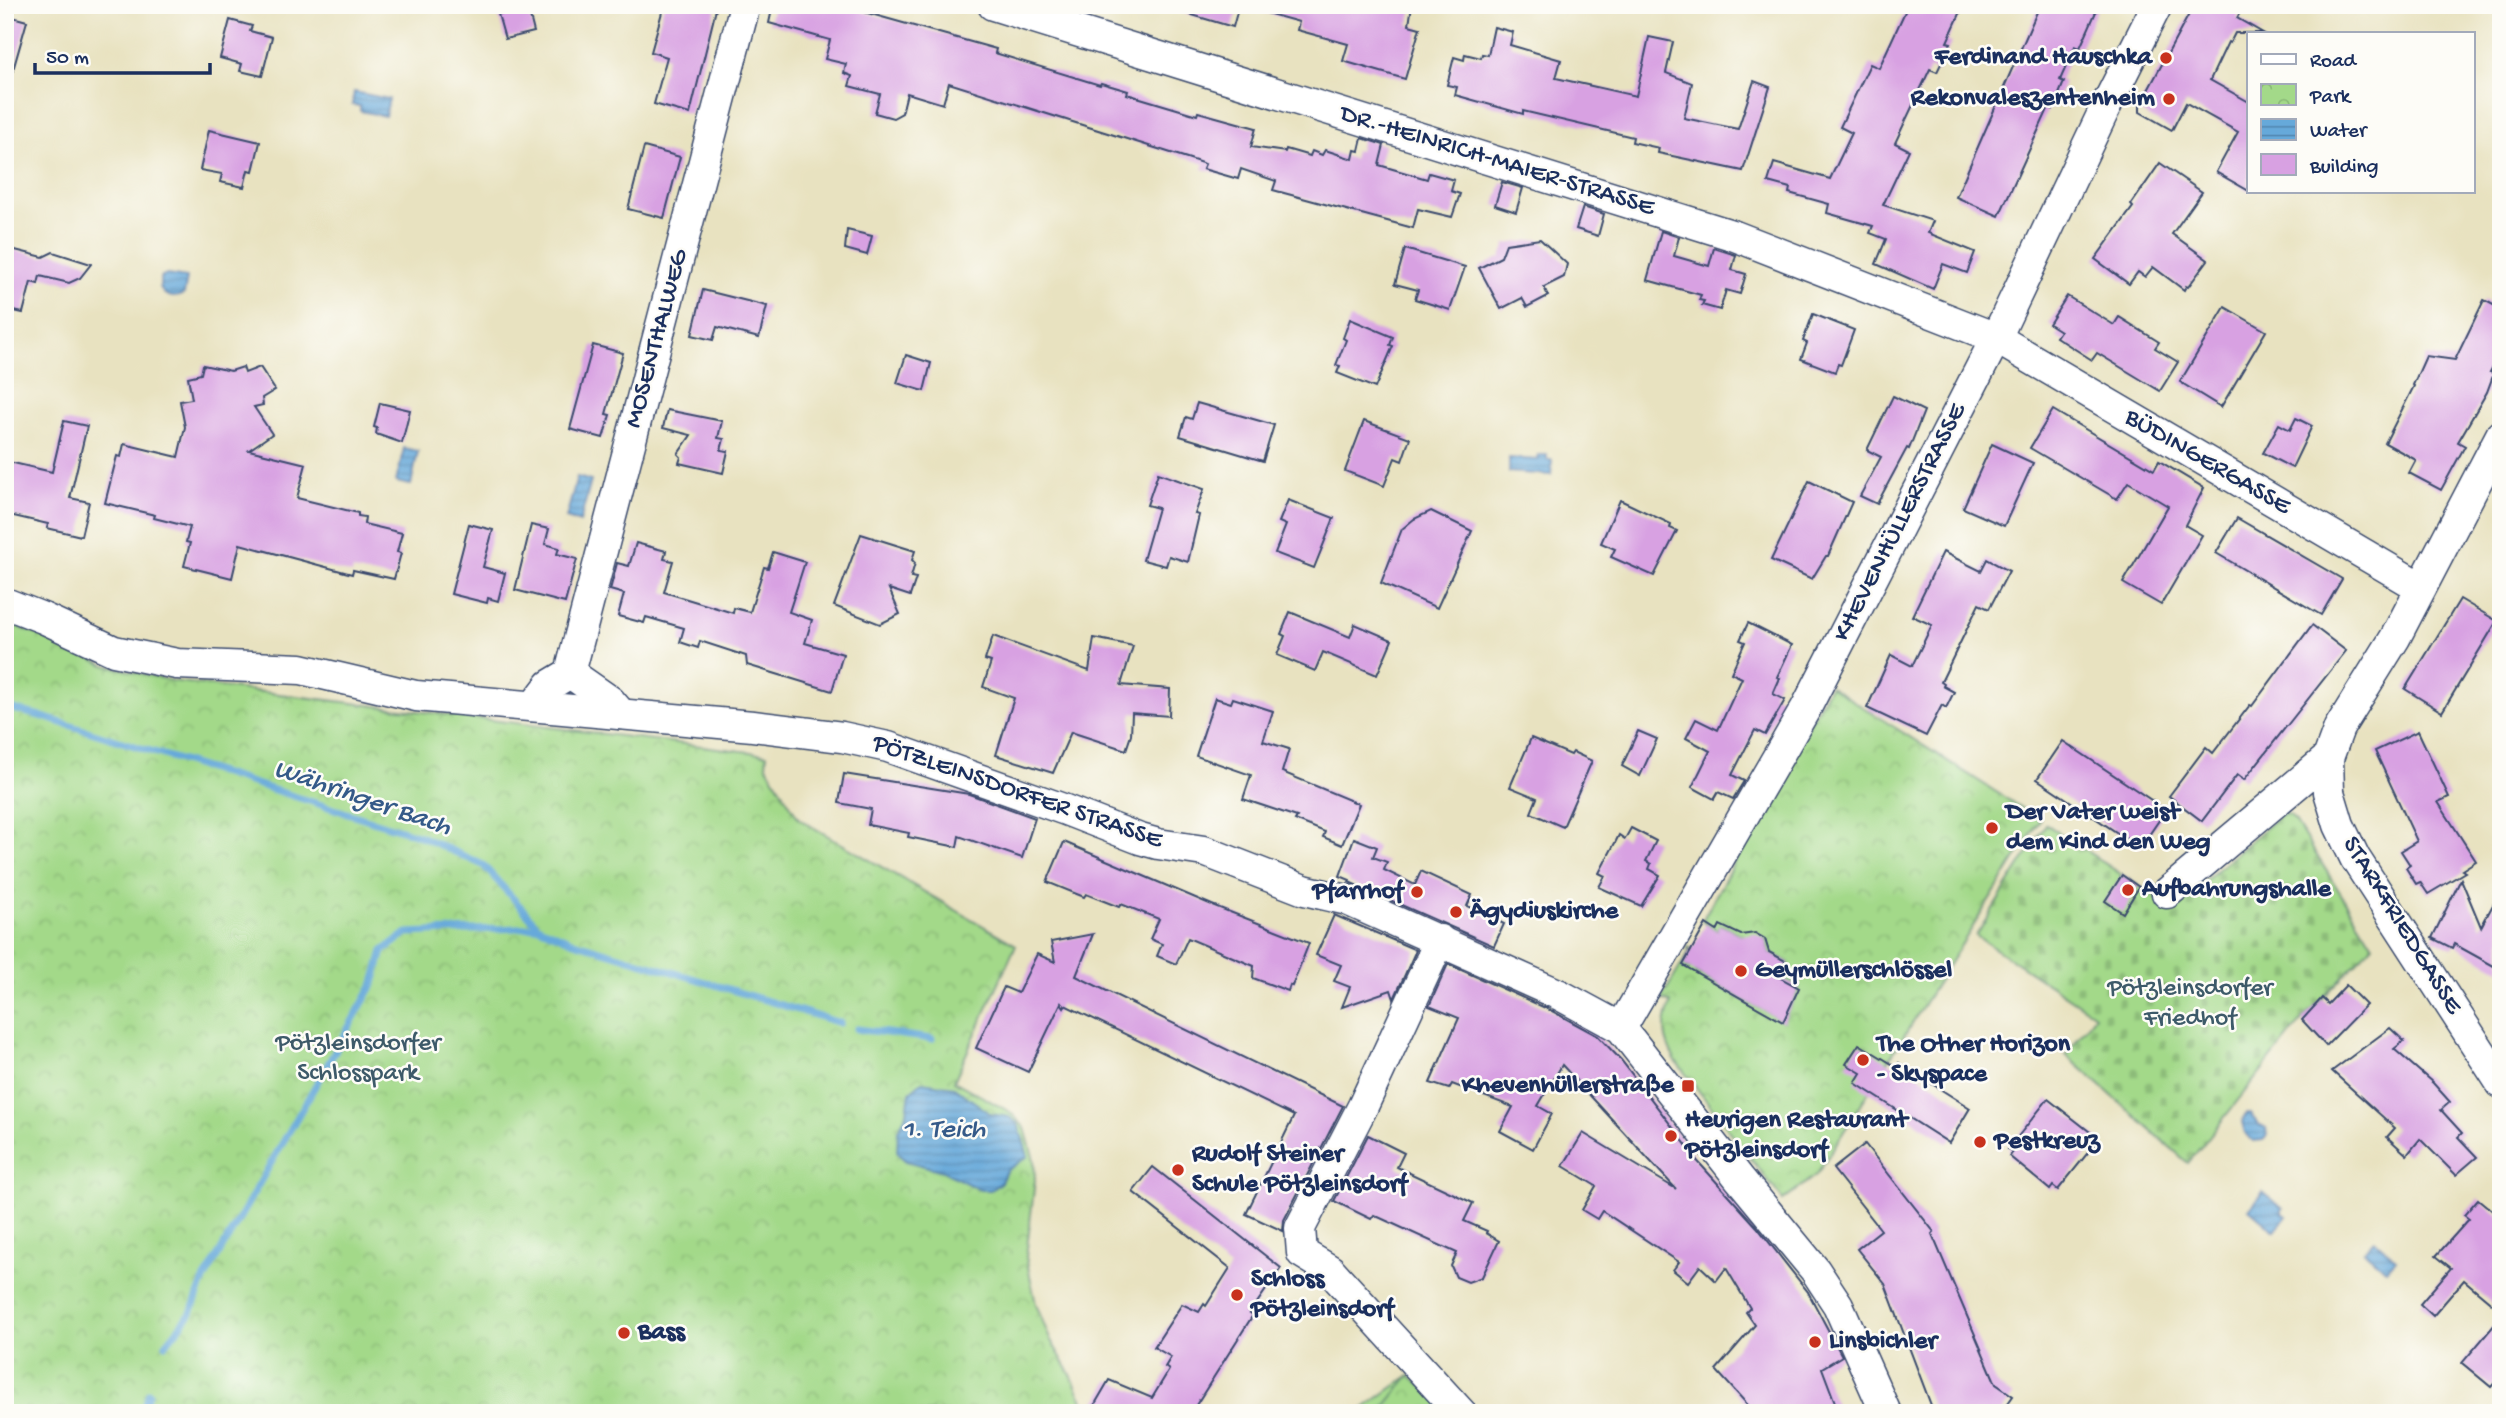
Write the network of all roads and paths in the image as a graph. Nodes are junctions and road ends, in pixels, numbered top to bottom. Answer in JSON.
{"nodes":[{"id":1,"x":745,"y":5,"type":"edge"},
{"id":2,"x":993,"y":5,"type":"edge"},
{"id":3,"x":2157,"y":5,"type":"edge"},
{"id":4,"x":1996,"y":338,"type":"junction"},
{"id":5,"x":2501,"y":435,"type":"edge"},
{"id":6,"x":2420,"y":587,"type":"junction"},
{"id":7,"x":5,"y":603,"type":"edge"},
{"id":8,"x":570,"y":673,"type":"junction"},
{"id":9,"x":534,"y":706,"type":"junction"},
{"id":10,"x":621,"y":714,"type":"junction"},
{"id":11,"x":2328,"y":758,"type":"junction"},
{"id":12,"x":2167,"y":892,"type":"dead end"},
{"id":13,"x":1440,"y":940,"type":"junction"},
{"id":14,"x":1621,"y":1028,"type":"junction"},
{"id":15,"x":2501,"y":1083,"type":"edge"},
{"id":16,"x":1461,"y":1413,"type":"edge"},
{"id":17,"x":1886,"y":1413,"type":"edge"}],
"edges":[{"from":1,"to":8,"type":"street","name":"MOSENTHALWEG"},
{"from":2,"to":4,"type":"street","name":"DR.-HEINRICH-MAIER-STRASSE"},
{"from":3,"to":4,"type":"street","name":"KHEVENHÜLLERSTRASSE"},
{"from":4,"to":6,"type":"street","name":"BÜDINGERGASSE"},
{"from":4,"to":14,"type":"street","name":"KHEVENHÜLLERSTRASSE"},
{"from":5,"to":6,"type":"street","name":"STARKFRIEDGASSE"},
{"from":6,"to":11,"type":"street","name":"STARKFRIEDGASSE"},
{"from":7,"to":9,"type":"street","name":"PÖTZLEINSDORFER STRASSE"},
{"from":8,"to":9,"type":"street"},
{"from":8,"to":10,"type":"street"},
{"from":9,"to":10,"type":"street","name":"PÖTZLEINSDORFER STRASSE"},
{"from":10,"to":13,"type":"street","name":"PÖTZLEINSDORFER STRASSE"},
{"from":11,"to":12,"type":"street","name":"STARKFRIEDGASSE"},
{"from":11,"to":15,"type":"street","name":"STARKFRIEDGASSE"},
{"from":13,"to":14,"type":"street","name":"PÖTZLEINSDORFER STRASSE"},
{"from":13,"to":16,"type":"street"},
{"from":14,"to":17,"type":"street","name":"PÖTZLEINSDORFER STRASSE"}]}
